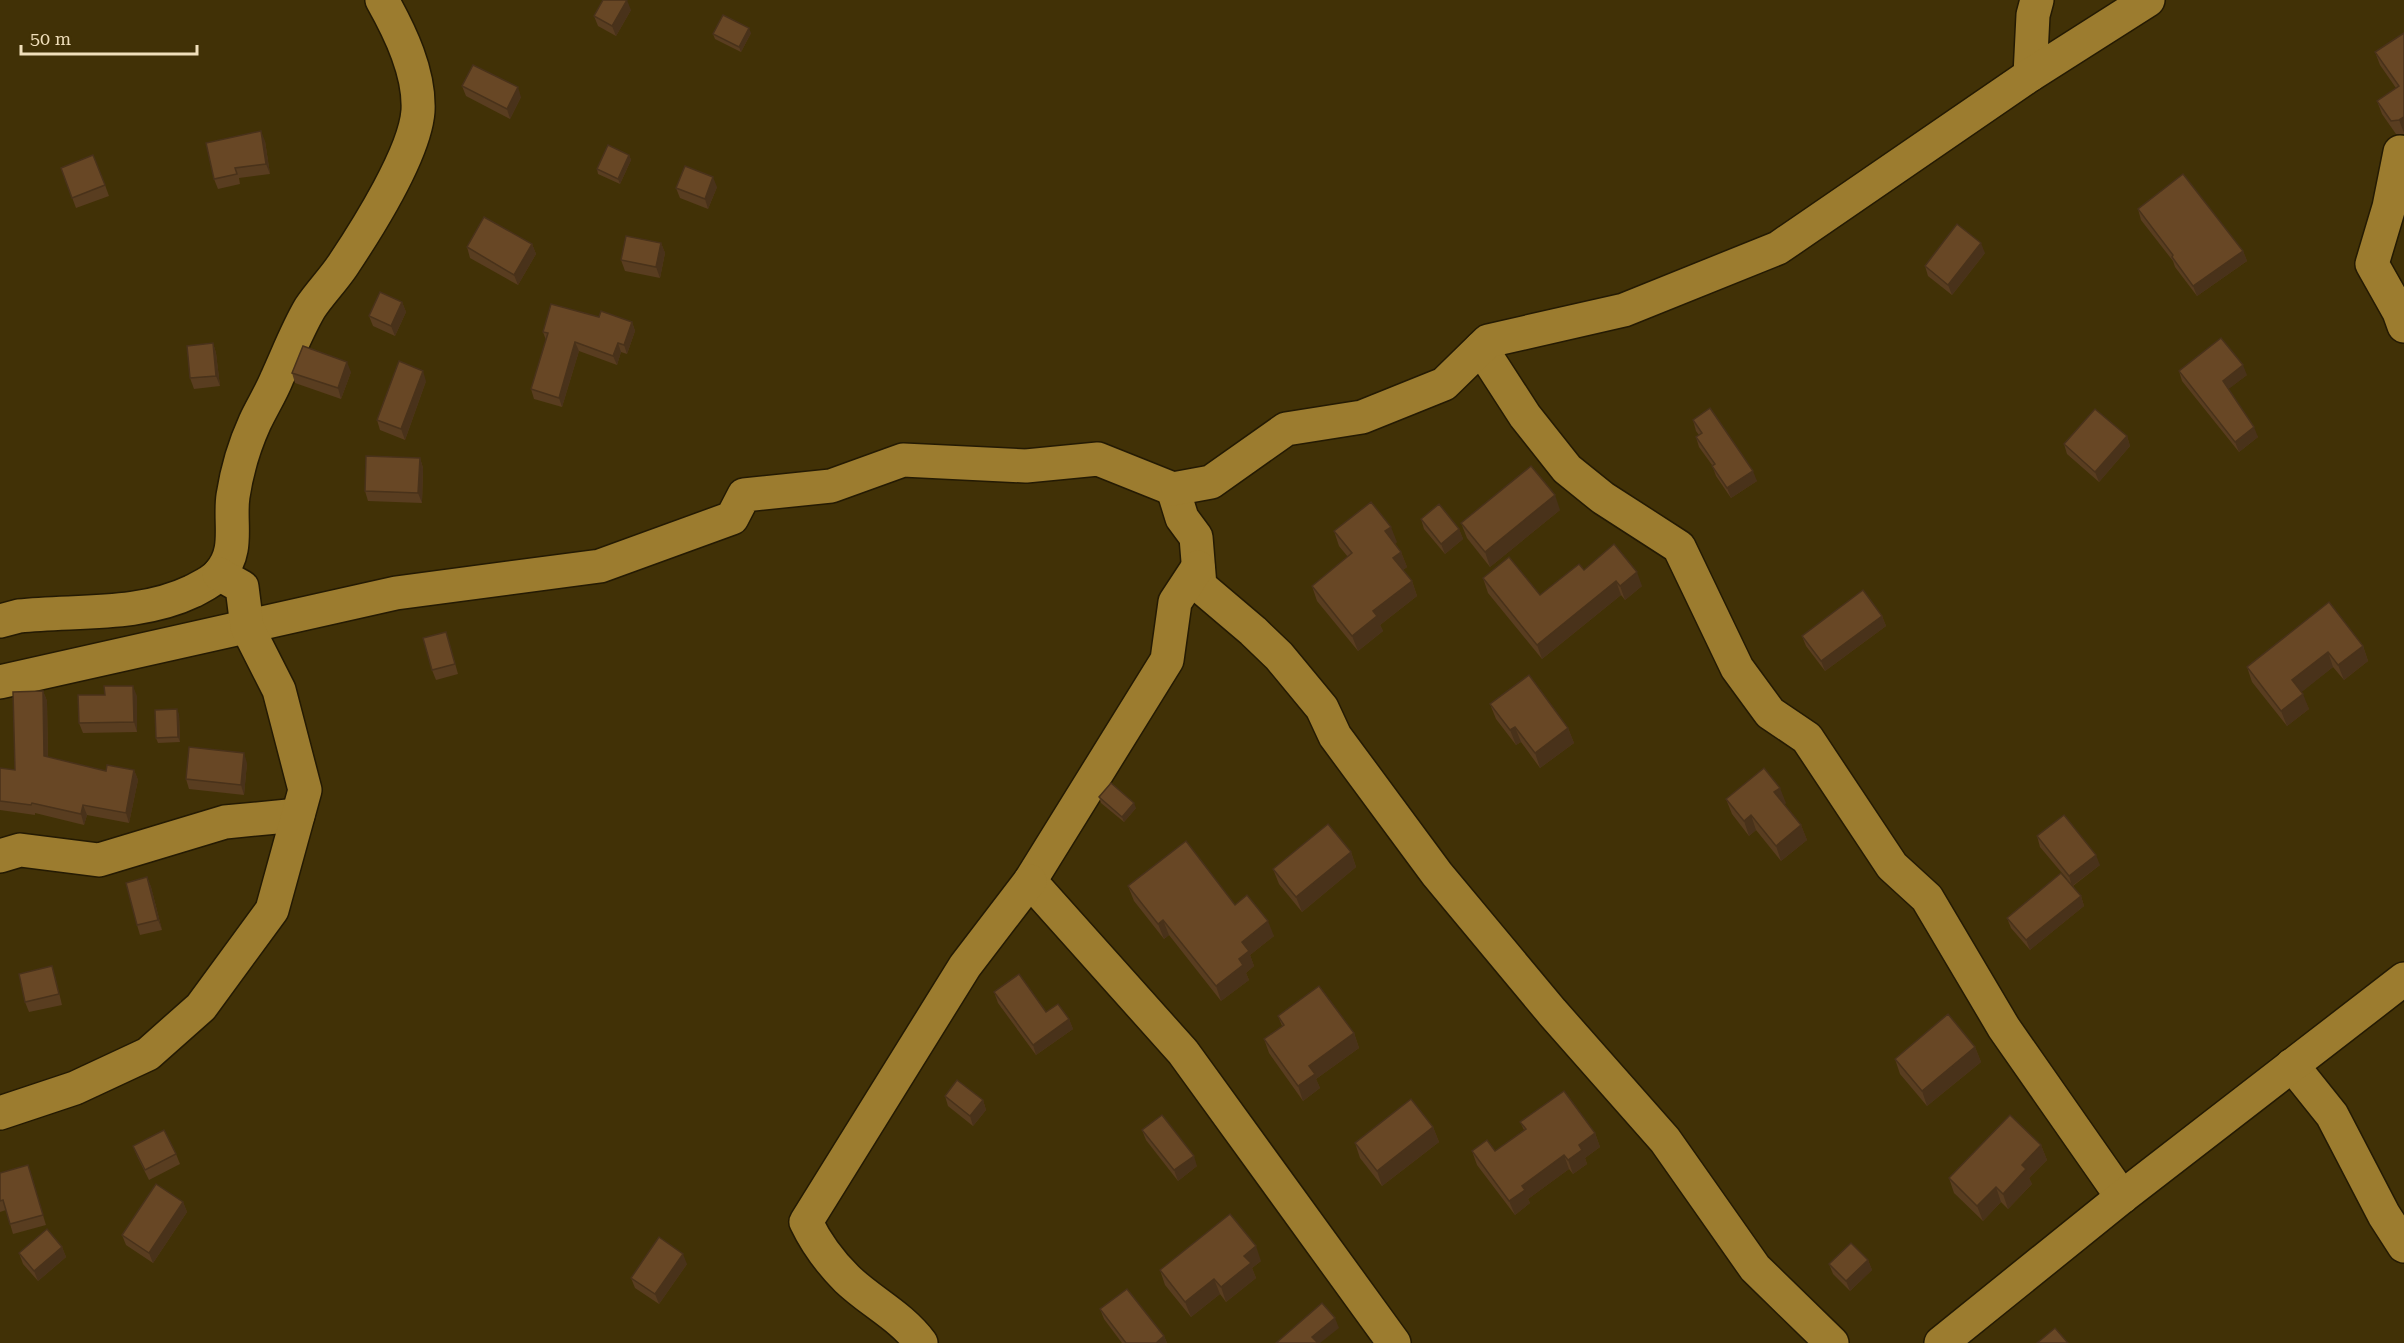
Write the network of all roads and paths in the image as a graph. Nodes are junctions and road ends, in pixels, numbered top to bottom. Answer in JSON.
{"nodes":[{"id":1,"x":382,"y":0,"type":"edge"},
{"id":2,"x":2037,"y":0,"type":"edge"},
{"id":3,"x":2148,"y":0,"type":"edge"},
{"id":4,"x":2030,"y":75,"type":"junction"},
{"id":5,"x":2400,"y":152,"type":"dead end"},
{"id":6,"x":2404,"y":326,"type":"edge"},
{"id":7,"x":1481,"y":348,"type":"junction"},
{"id":8,"x":1173,"y":489,"type":"junction"},
{"id":9,"x":1198,"y":567,"type":"junction"},
{"id":10,"x":219,"y":574,"type":"junction"},
{"id":11,"x":0,"y":621,"type":"edge"},
{"id":12,"x":247,"y":627,"type":"junction"},
{"id":13,"x":0,"y":682,"type":"edge"},
{"id":14,"x":298,"y":815,"type":"junction"},
{"id":15,"x":0,"y":856,"type":"edge"},
{"id":16,"x":1030,"y":880,"type":"junction"},
{"id":17,"x":2404,"y":979,"type":"edge"},
{"id":18,"x":2292,"y":1065,"type":"junction"},
{"id":19,"x":0,"y":1113,"type":"edge"},
{"id":20,"x":2121,"y":1197,"type":"junction"},
{"id":21,"x":2404,"y":1246,"type":"edge"},
{"id":22,"x":921,"y":1343,"type":"edge"},
{"id":23,"x":1394,"y":1343,"type":"edge"},
{"id":24,"x":1832,"y":1343,"type":"edge"},
{"id":25,"x":1941,"y":1343,"type":"edge"}],
"edges":[{"from":1,"to":10,"type":"street"},
{"from":2,"to":4,"type":"street"},
{"from":3,"to":4,"type":"street"},
{"from":4,"to":7,"type":"street"},
{"from":5,"to":6,"type":"street"},
{"from":7,"to":8,"type":"street"},
{"from":7,"to":20,"type":"street"},
{"from":8,"to":9,"type":"street"},
{"from":8,"to":12,"type":"street"},
{"from":9,"to":16,"type":"street"},
{"from":9,"to":24,"type":"street"},
{"from":10,"to":11,"type":"street"},
{"from":10,"to":12,"type":"street"},
{"from":12,"to":13,"type":"street"},
{"from":12,"to":14,"type":"street"},
{"from":14,"to":15,"type":"street"},
{"from":14,"to":19,"type":"street"},
{"from":16,"to":22,"type":"street"},
{"from":16,"to":23,"type":"street"},
{"from":17,"to":18,"type":"street"},
{"from":18,"to":20,"type":"street"},
{"from":18,"to":21,"type":"street"},
{"from":20,"to":25,"type":"street"}]}
